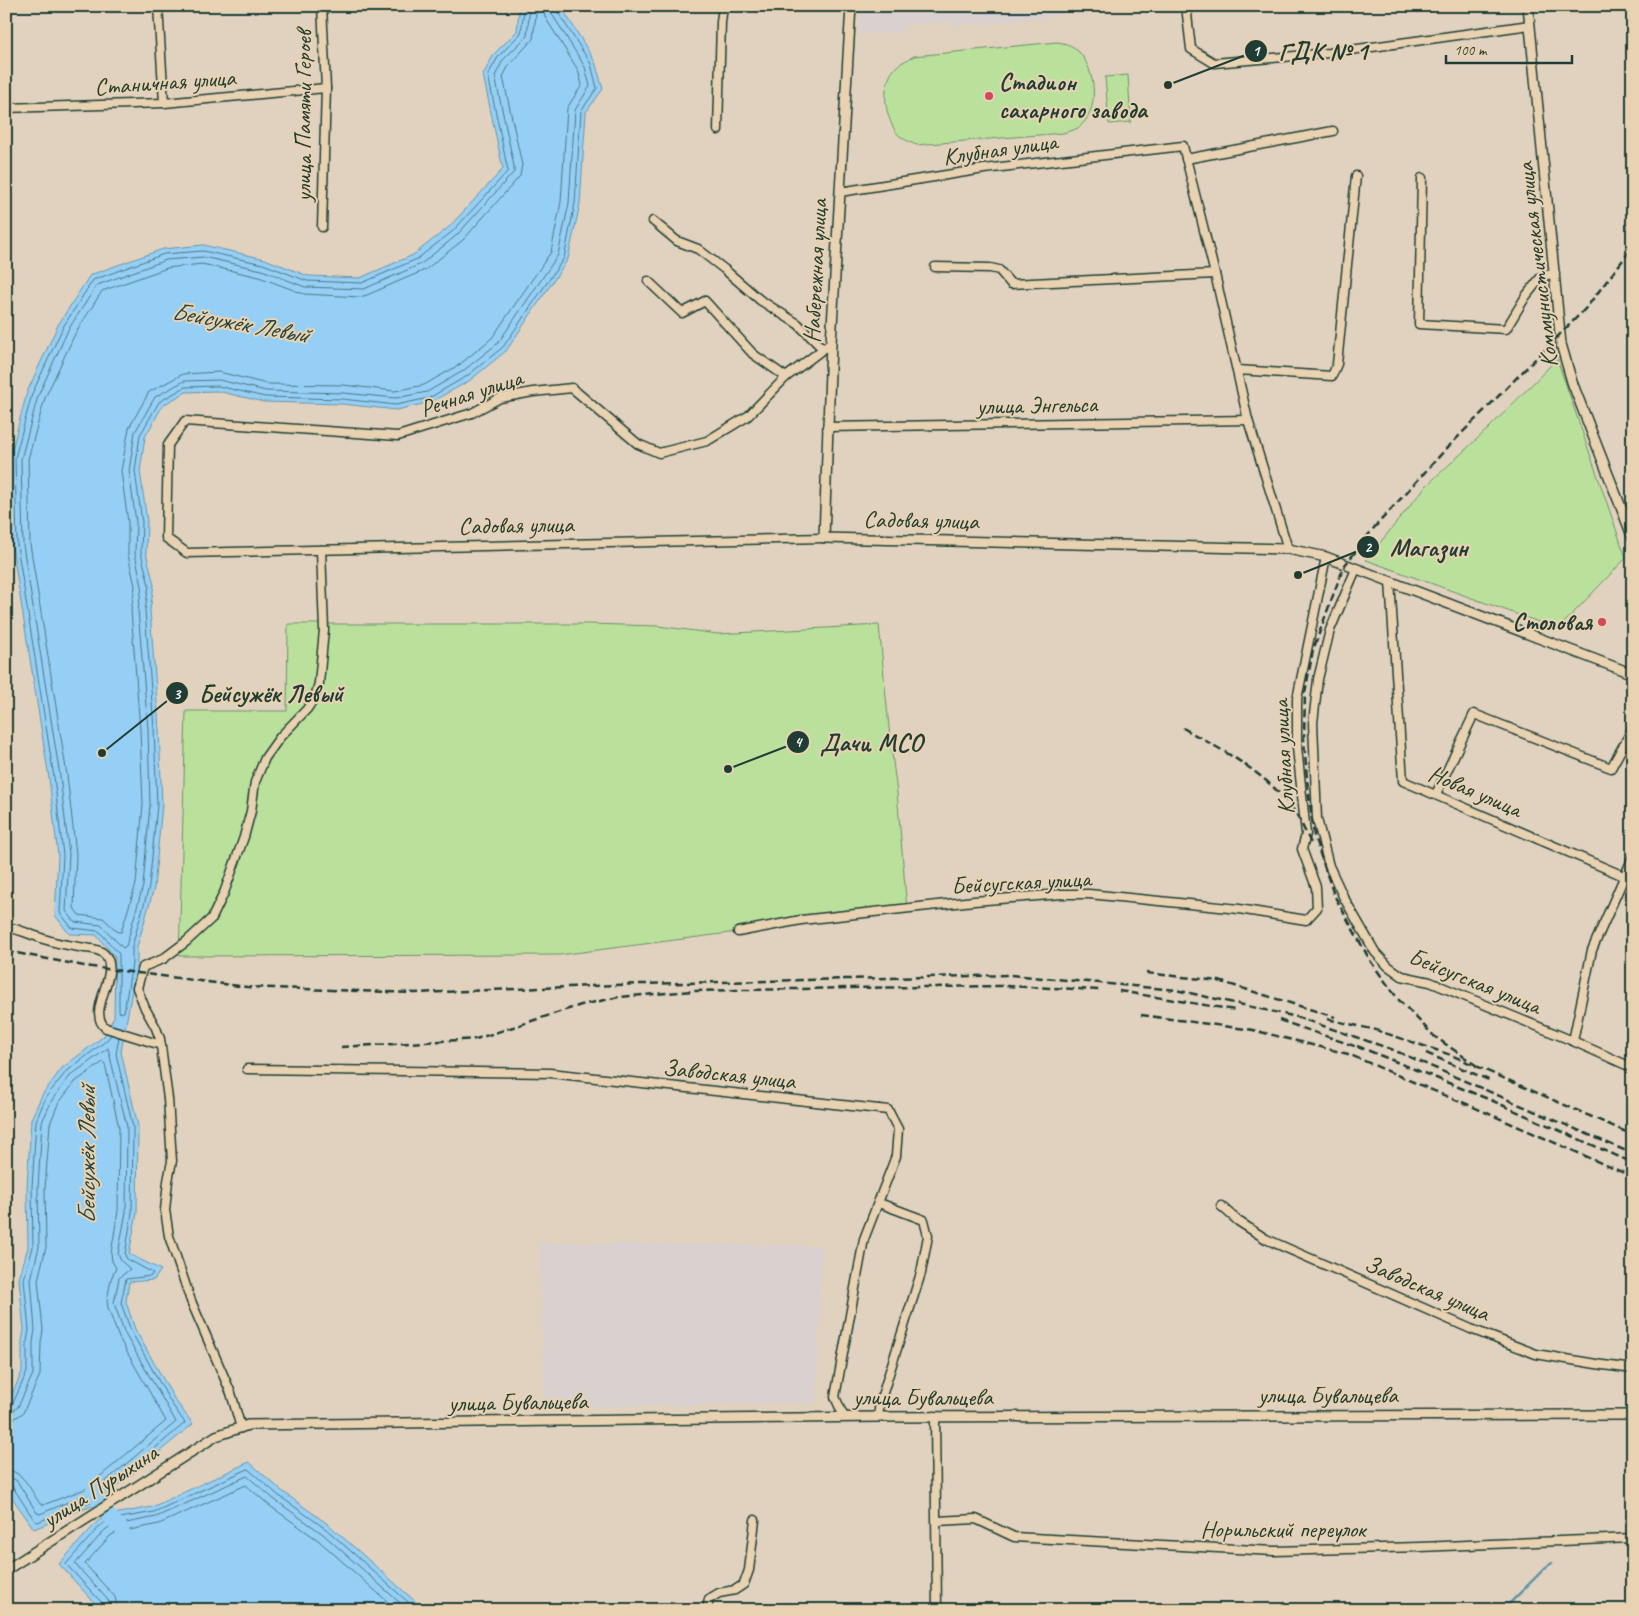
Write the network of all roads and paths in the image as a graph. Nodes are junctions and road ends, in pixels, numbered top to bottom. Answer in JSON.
{"nodes":[{"id":1,"x":158,"y":6,"type":"edge"},
{"id":2,"x":322,"y":6,"type":"edge"},
{"id":3,"x":723,"y":6,"type":"edge"},
{"id":4,"x":851,"y":6,"type":"edge"},
{"id":5,"x":1186,"y":6,"type":"edge"},
{"id":6,"x":1528,"y":6,"type":"edge"},
{"id":7,"x":1530,"y":25,"type":"junction"},
{"id":8,"x":326,"y":88,"type":"junction"},
{"id":9,"x":164,"y":103,"type":"junction"},
{"id":10,"x":6,"y":108,"type":"edge"},
{"id":11,"x":718,"y":130,"type":"dead end"},
{"id":12,"x":1333,"y":131,"type":"dead end"},
{"id":13,"x":1186,"y":159,"type":"junction"},
{"id":14,"x":1356,"y":176,"type":"dead end"},
{"id":15,"x":1422,"y":178,"type":"dead end"},
{"id":16,"x":840,"y":192,"type":"junction"},
{"id":17,"x":653,"y":221,"type":"dead end"},
{"id":18,"x":322,"y":227,"type":"dead end"},
{"id":19,"x":935,"y":267,"type":"dead end"},
{"id":20,"x":1555,"y":273,"type":"junction"},
{"id":21,"x":1215,"y":274,"type":"junction"},
{"id":22,"x":648,"y":281,"type":"dead end"},
{"id":23,"x":831,"y":343,"type":"junction"},
{"id":24,"x":822,"y":348,"type":"junction"},
{"id":25,"x":1237,"y":370,"type":"junction"},
{"id":26,"x":786,"y":377,"type":"junction"},
{"id":27,"x":1248,"y":420,"type":"junction"},
{"id":28,"x":827,"y":427,"type":"junction"},
{"id":29,"x":824,"y":538,"type":"junction"},
{"id":30,"x":1633,"y":538,"type":"edge"},
{"id":31,"x":321,"y":550,"type":"junction"},
{"id":32,"x":1288,"y":550,"type":"junction"},
{"id":33,"x":187,"y":553,"type":"joint"},
{"id":34,"x":1326,"y":557,"type":"junction"},
{"id":35,"x":1356,"y":569,"type":"junction"},
{"id":36,"x":1390,"y":581,"type":"junction"},
{"id":37,"x":1633,"y":674,"type":"edge"},
{"id":38,"x":1633,"y":728,"type":"edge"},
{"id":39,"x":1436,"y":794,"type":"junction"},
{"id":40,"x":1633,"y":857,"type":"edge"},
{"id":41,"x":1624,"y":876,"type":"junction"},
{"id":42,"x":1633,"y":880,"type":"edge"},
{"id":43,"x":1306,"y":920,"type":"joint"},
{"id":44,"x":6,"y":927,"type":"edge"},
{"id":45,"x":738,"y":932,"type":"dead end"},
{"id":46,"x":1573,"y":1041,"type":"junction"},
{"id":47,"x":161,"y":1045,"type":"junction"},
{"id":48,"x":1633,"y":1068,"type":"edge"},
{"id":49,"x":247,"y":1069,"type":"dead end"},
{"id":50,"x":879,"y":1203,"type":"junction"},
{"id":51,"x":1221,"y":1206,"type":"dead end"},
{"id":52,"x":1633,"y":1369,"type":"edge"},
{"id":53,"x":935,"y":1416,"type":"junction"},
{"id":54,"x":1633,"y":1416,"type":"edge"},
{"id":55,"x":844,"y":1417,"type":"junction"},
{"id":56,"x":878,"y":1417,"type":"junction"},
{"id":57,"x":241,"y":1428,"type":"junction"},
{"id":58,"x":216,"y":1436,"type":"joint"},
{"id":59,"x":755,"y":1520,"type":"dead end"},
{"id":60,"x":937,"y":1521,"type":"junction"},
{"id":61,"x":1633,"y":1538,"type":"edge"},
{"id":62,"x":6,"y":1570,"type":"edge"},
{"id":63,"x":707,"y":1610,"type":"edge"},
{"id":64,"x":937,"y":1610,"type":"edge"}],
"edges":[{"from":1,"to":9,"type":"street"},
{"from":2,"to":8,"type":"street","name":"улица Памяти Героев"},
{"from":3,"to":11,"type":"street"},
{"from":4,"to":16,"type":"street","name":"Набережная улица"},
{"from":5,"to":7,"type":"street"},
{"from":6,"to":7,"type":"street","name":"Коммунистическая улица"},
{"from":7,"to":20,"type":"street","name":"Коммунистическая улица"},
{"from":8,"to":9,"type":"street","name":"Станичная улица"},
{"from":8,"to":18,"type":"street","name":"улица Памяти Героев"},
{"from":9,"to":10,"type":"street","name":"Станичная улица"},
{"from":12,"to":13,"type":"street"},
{"from":13,"to":16,"type":"street","name":"Клубная улица"},
{"from":13,"to":21,"type":"street"},
{"from":14,"to":25,"type":"street"},
{"from":15,"to":20,"type":"street"},
{"from":16,"to":23,"type":"street","name":"Набережная улица"},
{"from":17,"to":24,"type":"street"},
{"from":19,"to":21,"type":"street"},
{"from":20,"to":30,"type":"street","name":"Коммунистическая улица"},
{"from":21,"to":25,"type":"street"},
{"from":22,"to":26,"type":"street"},
{"from":23,"to":24,"type":"street","name":"Речная улица"},
{"from":23,"to":28,"type":"street","name":"Набережная улица"},
{"from":24,"to":26,"type":"street","name":"Речная улица"},
{"from":25,"to":27,"type":"street"},
{"from":26,"to":33,"type":"street","name":"Речная улица"},
{"from":27,"to":28,"type":"street","name":"улица Энгельса"},
{"from":27,"to":32,"type":"street"},
{"from":28,"to":29,"type":"street","name":"Набережная улица"},
{"from":29,"to":31,"type":"street","name":"Садовая улица"},
{"from":29,"to":32,"type":"street","name":"Садовая улица"},
{"from":31,"to":33,"type":"street","name":"Садовая улица"},
{"from":31,"to":47,"type":"street"},
{"from":32,"to":34,"type":"street","name":"Садовая улица"},
{"from":34,"to":35,"type":"street","name":"Садовая улица"},
{"from":34,"to":43,"type":"street","name":"Клубная улица"},
{"from":35,"to":36,"type":"street","name":"Садовая улица"},
{"from":35,"to":46,"type":"street","name":"Бейсугская улица"},
{"from":36,"to":37,"type":"street","name":"Садовая улица"},
{"from":36,"to":39,"type":"street","name":"Новая улица"},
{"from":38,"to":39,"type":"street"},
{"from":39,"to":41,"type":"street","name":"Новая улица"},
{"from":40,"to":41,"type":"street"},
{"from":41,"to":42,"type":"street","name":"Новая улица"},
{"from":41,"to":46,"type":"street"},
{"from":43,"to":45,"type":"street","name":"Бейсугская улица"},
{"from":44,"to":47,"type":"street"},
{"from":46,"to":48,"type":"street","name":"Бейсугская улица"},
{"from":47,"to":57,"type":"street"},
{"from":49,"to":50,"type":"street","name":"Заводская улица"},
{"from":50,"to":55,"type":"street","name":"Заводская улица"},
{"from":50,"to":56,"type":"street"},
{"from":51,"to":52,"type":"street","name":"Заводская улица"},
{"from":53,"to":54,"type":"street","name":"улица Бувальцева"},
{"from":53,"to":56,"type":"street","name":"улица Бувальцева"},
{"from":53,"to":60,"type":"street"},
{"from":55,"to":56,"type":"street","name":"улица Бувальцева"},
{"from":55,"to":57,"type":"street","name":"улица Бувальцева"},
{"from":57,"to":58,"type":"street","name":"улица Бувальцева"},
{"from":58,"to":62,"type":"street","name":"улица Пурыхина"},
{"from":59,"to":63,"type":"street"},
{"from":60,"to":61,"type":"street","name":"Норильский переулок"},
{"from":60,"to":64,"type":"street"}]}
